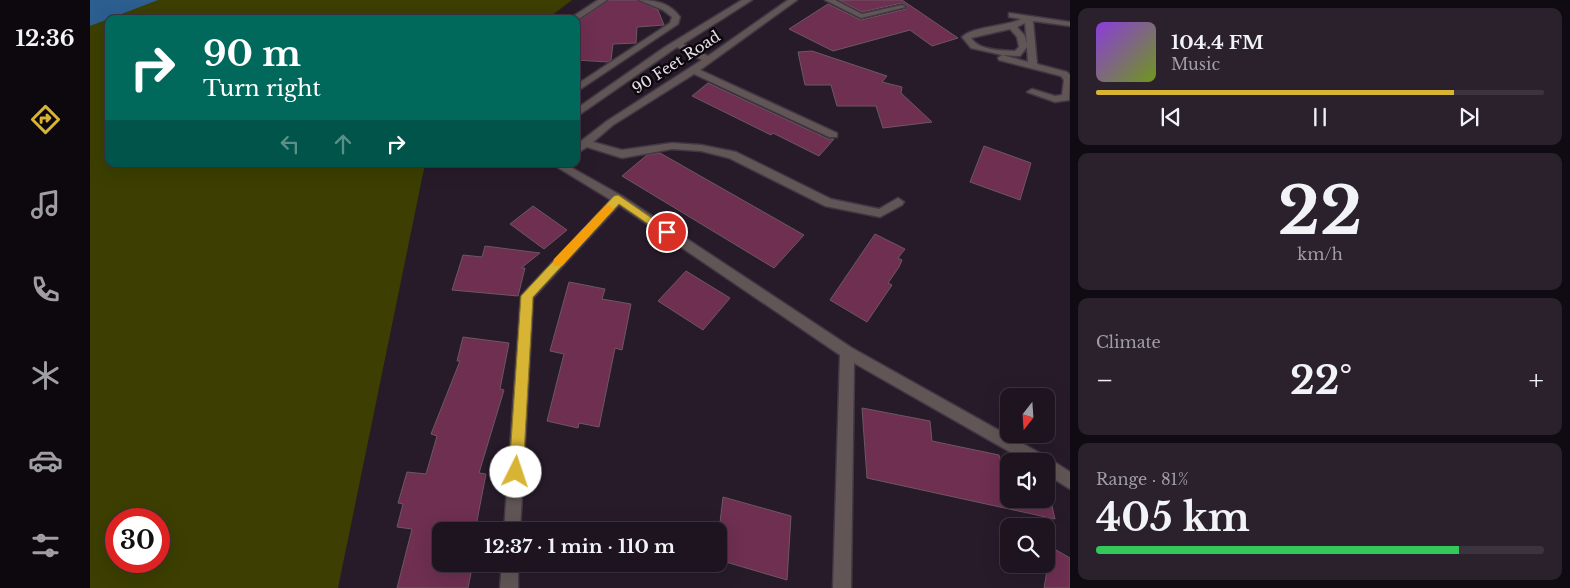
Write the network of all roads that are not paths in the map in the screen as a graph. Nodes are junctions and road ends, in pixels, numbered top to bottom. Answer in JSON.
{"nodes":[{"id":1,"x":603,"y":0,"type":"edge"},
{"id":2,"x":643,"y":0,"type":"edge"},
{"id":3,"x":748,"y":0,"type":"edge"},
{"id":4,"x":793,"y":0,"type":"edge"},
{"id":5,"x":831,"y":0,"type":"edge"},
{"id":6,"x":902,"y":7,"type":"dead end"},
{"id":7,"x":579,"y":15,"type":"edge"},
{"id":8,"x":1012,"y":16,"type":"dead end"},
{"id":9,"x":1029,"y":18,"type":"junction"},
{"id":10,"x":1070,"y":24,"type":"edge"},
{"id":11,"x":1012,"y":26,"type":"junction"},
{"id":12,"x":650,"y":40,"type":"junction"},
{"id":13,"x":677,"y":44,"type":"junction"},
{"id":14,"x":668,"y":49,"type":"junction"},
{"id":15,"x":968,"y":50,"type":"dead end"},
{"id":16,"x":708,"y":60,"type":"junction"},
{"id":17,"x":1033,"y":66,"type":"junction"},
{"id":18,"x":694,"y":70,"type":"junction"},
{"id":19,"x":597,"y":76,"type":"junction"},
{"id":20,"x":615,"y":86,"type":"junction"},
{"id":21,"x":580,"y":87,"type":"edge"},
{"id":22,"x":1032,"y":92,"type":"dead end"},
{"id":23,"x":580,"y":111,"type":"edge"},
{"id":24,"x":833,"y":135,"type":"dead end"},
{"id":25,"x":585,"y":143,"type":"junction"},
{"id":26,"x":580,"y":147,"type":"edge"},
{"id":27,"x":563,"y":167,"type":"edge"},
{"id":28,"x":618,"y":199,"type":"junction"},
{"id":29,"x":898,"y":202,"type":"dead end"},
{"id":30,"x":847,"y":352,"type":"junction"},
{"id":31,"x":1026,"y":453,"type":"edge"},
{"id":32,"x":1055,"y":471,"type":"edge"},
{"id":33,"x":1070,"y":482,"type":"edge"},
{"id":34,"x":513,"y":522,"type":"edge"},
{"id":35,"x":509,"y":572,"type":"edge"},
{"id":36,"x":508,"y":588,"type":"edge"},
{"id":37,"x":842,"y":588,"type":"edge"}],
"edges":[{"from":1,"to":7,"type":"street"},
{"from":2,"to":12,"type":"street"},
{"from":3,"to":13,"type":"street","name":"90 Feet Road"},
{"from":4,"to":16,"type":"street","name":"90 Feet Road"},
{"from":5,"to":6,"type":"street"},
{"from":8,"to":9,"type":"street"},
{"from":9,"to":10,"type":"street"},
{"from":9,"to":11,"type":"street"},
{"from":9,"to":17,"type":"street"},
{"from":11,"to":11,"type":"street"},
{"from":12,"to":14,"type":"street"},
{"from":12,"to":19,"type":"street"},
{"from":13,"to":14,"type":"street","name":"90 Feet Road"},
{"from":13,"to":16,"type":"street"},
{"from":14,"to":20,"type":"street","name":"90 Feet Road"},
{"from":15,"to":17,"type":"street"},
{"from":16,"to":18,"type":"street","name":"90 Feet Road"},
{"from":17,"to":22,"type":"street"},
{"from":18,"to":24,"type":"street"},
{"from":18,"to":25,"type":"street","name":"90 Feet Road"},
{"from":19,"to":20,"type":"street"},
{"from":19,"to":21,"type":"street"},
{"from":20,"to":23,"type":"street","name":"90 Feet Road"},
{"from":25,"to":26,"type":"street","name":"90 Feet Road"},
{"from":25,"to":29,"type":"street"},
{"from":27,"to":28,"type":"street"},
{"from":28,"to":30,"type":"street"},
{"from":28,"to":34,"type":"street"},
{"from":30,"to":31,"type":"street"},
{"from":30,"to":37,"type":"street"},
{"from":32,"to":33,"type":"street"},
{"from":35,"to":36,"type":"street"}]}
